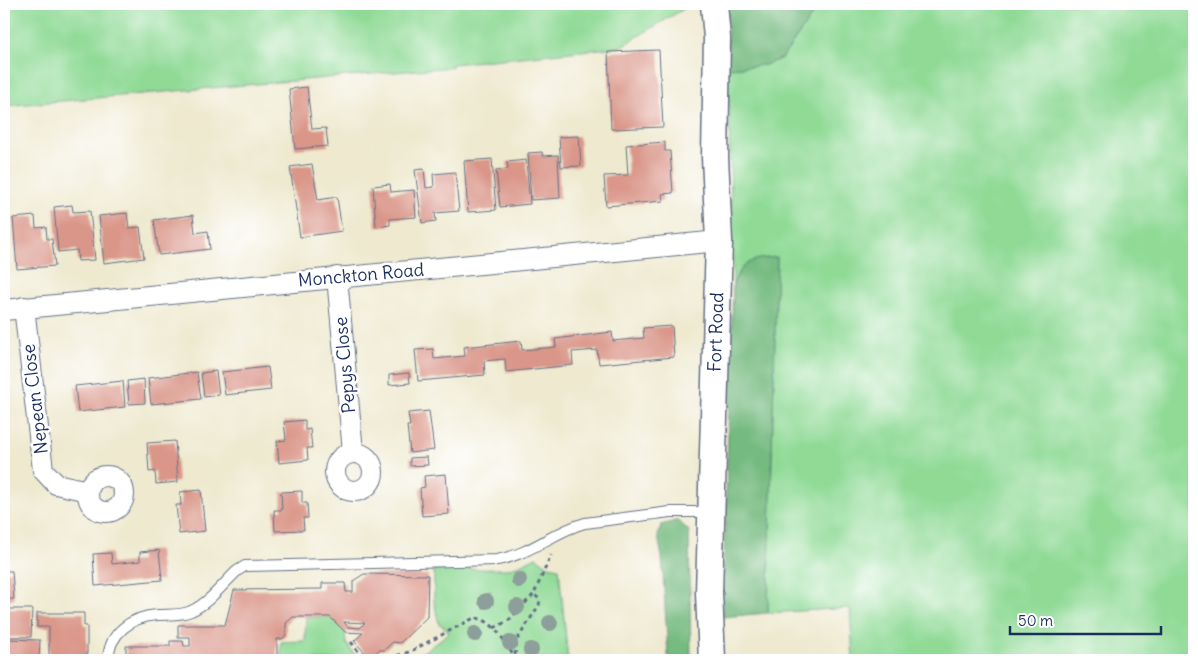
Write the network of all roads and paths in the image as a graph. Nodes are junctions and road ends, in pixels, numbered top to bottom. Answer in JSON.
{"nodes":[{"id":1,"x":714,"y":4,"type":"edge"},
{"id":2,"x":719,"y":242,"type":"junction"},
{"id":3,"x":337,"y":277,"type":"junction"},
{"id":4,"x":24,"y":307,"type":"junction"},
{"id":5,"x":4,"y":310,"type":"edge"},
{"id":6,"x":353,"y":452,"type":"dead end"},
{"id":7,"x":88,"y":491,"type":"dead end"},
{"id":8,"x":711,"y":512,"type":"junction"},
{"id":9,"x":551,"y":555,"type":"dead end"},
{"id":10,"x":534,"y":594,"type":"junction"},
{"id":11,"x":493,"y":628,"type":"junction"},
{"id":12,"x":351,"y":642,"type":"dead end"},
{"id":13,"x":108,"y":660,"type":"edge"},
{"id":14,"x":365,"y":660,"type":"edge"},
{"id":15,"x":382,"y":660,"type":"edge"},
{"id":16,"x":517,"y":660,"type":"edge"},
{"id":17,"x":712,"y":660,"type":"edge"}],
"edges":[{"from":1,"to":2,"type":"street","name":"Fort Road"},
{"from":2,"to":3,"type":"street","name":"Monckton Road"},
{"from":2,"to":8,"type":"street","name":"Fort Road"},
{"from":3,"to":4,"type":"street","name":"Monckton Road"},
{"from":3,"to":6,"type":"street","name":"Pepys Close"},
{"from":4,"to":5,"type":"street","name":"Monckton Road"},
{"from":4,"to":7,"type":"street","name":"Nepean Close"},
{"from":8,"to":13,"type":"lane"},
{"from":8,"to":17,"type":"street","name":"Fort Road"},
{"from":9,"to":10,"type":"path"},
{"from":10,"to":11,"type":"path"},
{"from":10,"to":16,"type":"path"},
{"from":11,"to":15,"type":"path"},
{"from":11,"to":16,"type":"path"},
{"from":12,"to":14,"type":"path"}]}
